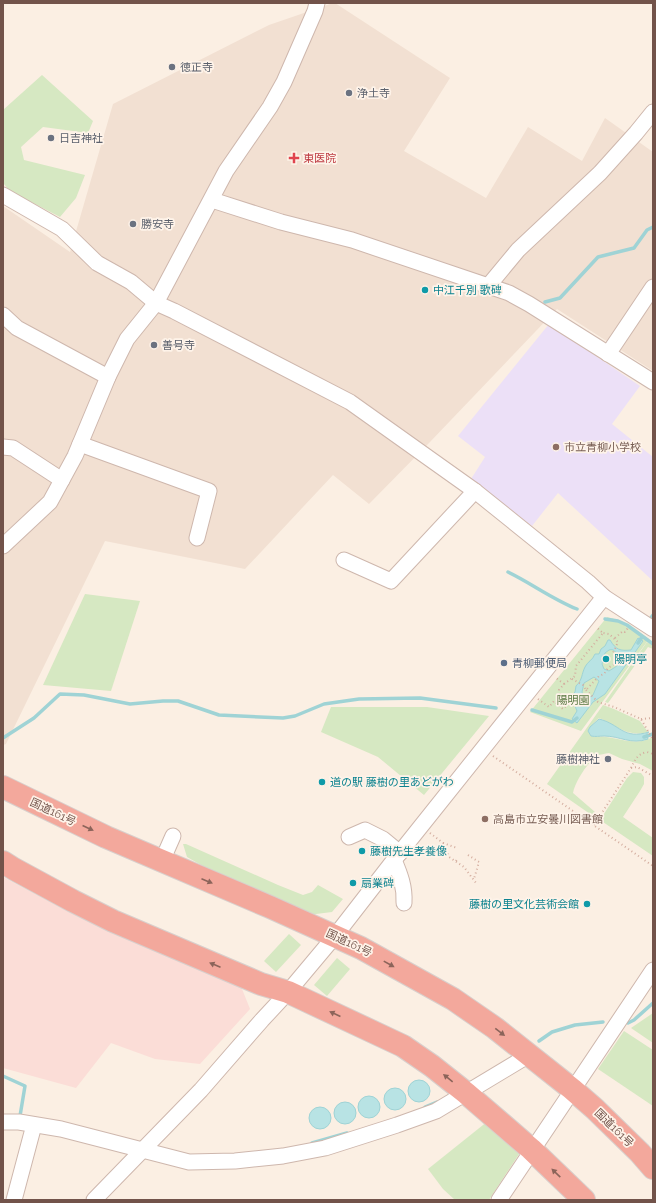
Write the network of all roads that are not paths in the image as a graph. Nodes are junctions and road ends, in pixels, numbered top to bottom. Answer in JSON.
{"nodes":[{"id":1,"x":317,"y":3,"type":"edge"},
{"id":2,"x":653,"y":112,"type":"edge"},
{"id":3,"x":3,"y":195,"type":"edge"},
{"id":4,"x":212,"y":200,"type":"junction"},
{"id":5,"x":489,"y":286,"type":"junction"},
{"id":6,"x":653,"y":287,"type":"edge"},
{"id":7,"x":156,"y":303,"type":"junction"},
{"id":8,"x":3,"y":315,"type":"edge"},
{"id":9,"x":608,"y":354,"type":"junction"},
{"id":10,"x":108,"y":377,"type":"junction"},
{"id":11,"x":653,"y":382,"type":"edge"},
{"id":12,"x":80,"y":444,"type":"junction"},
{"id":13,"x":3,"y":447,"type":"edge"},
{"id":14,"x":62,"y":480,"type":"junction"},
{"id":15,"x":475,"y":491,"type":"junction"},
{"id":16,"x":197,"y":538,"type":"dead end"},
{"id":17,"x":3,"y":546,"type":"edge"},
{"id":18,"x":344,"y":560,"type":"dead end"},
{"id":19,"x":604,"y":597,"type":"junction"},
{"id":20,"x":653,"y":629,"type":"edge"},
{"id":21,"x":3,"y":787,"type":"edge"},
{"id":22,"x":173,"y":836,"type":"dead end"},
{"id":23,"x":349,"y":837,"type":"dead end"},
{"id":24,"x":397,"y":857,"type":"junction"},
{"id":25,"x":162,"y":861,"type":"junction"},
{"id":26,"x":3,"y":862,"type":"edge"},
{"id":27,"x":404,"y":902,"type":"dead end"},
{"id":28,"x":335,"y":936,"type":"junction"},
{"id":29,"x":653,"y":970,"type":"edge"},
{"id":30,"x":288,"y":992,"type":"junction"},
{"id":31,"x":530,"y":1055,"type":"junction"},
{"id":32,"x":572,"y":1089,"type":"junction"},
{"id":33,"x":466,"y":1093,"type":"junction"},
{"id":34,"x":3,"y":1122,"type":"edge"},
{"id":35,"x":34,"y":1125,"type":"junction"},
{"id":36,"x":532,"y":1149,"type":"junction"},
{"id":37,"x":143,"y":1151,"type":"junction"},
{"id":38,"x":653,"y":1168,"type":"edge"},
{"id":39,"x":14,"y":1200,"type":"edge"},
{"id":40,"x":94,"y":1200,"type":"edge"},
{"id":41,"x":499,"y":1200,"type":"edge"},
{"id":42,"x":584,"y":1200,"type":"edge"}],
"edges":[{"from":1,"to":4,"type":"street"},
{"from":2,"to":5,"type":"street"},
{"from":3,"to":7,"type":"street"},
{"from":4,"to":5,"type":"street"},
{"from":4,"to":7,"type":"street"},
{"from":5,"to":9,"type":"street"},
{"from":6,"to":9,"type":"street"},
{"from":7,"to":10,"type":"street"},
{"from":7,"to":15,"type":"street"},
{"from":8,"to":10,"type":"street"},
{"from":9,"to":11,"type":"street"},
{"from":10,"to":12,"type":"street"},
{"from":12,"to":14,"type":"street"},
{"from":12,"to":16,"type":"street"},
{"from":13,"to":14,"type":"street"},
{"from":14,"to":17,"type":"street"},
{"from":15,"to":18,"type":"street"},
{"from":15,"to":19,"type":"street"},
{"from":19,"to":20,"type":"street"},
{"from":19,"to":24,"type":"street"},
{"from":21,"to":25,"type":"highway","name":"国道161号","one_way":true},
{"from":22,"to":25,"type":"street"},
{"from":23,"to":24,"type":"street"},
{"from":24,"to":27,"type":"street"},
{"from":24,"to":28,"type":"street"},
{"from":25,"to":28,"type":"highway","name":"国道161号","one_way":true},
{"from":30,"to":26,"type":"highway","one_way":true},
{"from":28,"to":30,"type":"street"},
{"from":28,"to":31,"type":"highway","name":"国道161号","one_way":true},
{"from":29,"to":32,"type":"street"},
{"from":33,"to":30,"type":"highway","one_way":true},
{"from":30,"to":37,"type":"street"},
{"from":31,"to":32,"type":"highway","name":"国道161号"},
{"from":31,"to":33,"type":"street"},
{"from":32,"to":36,"type":"street"},
{"from":32,"to":38,"type":"highway","name":"国道161号"},
{"from":33,"to":36,"type":"highway"},
{"from":33,"to":37,"type":"street"},
{"from":34,"to":35,"type":"street"},
{"from":35,"to":37,"type":"street"},
{"from":35,"to":39,"type":"street"},
{"from":36,"to":41,"type":"street"},
{"from":42,"to":36,"type":"highway","one_way":true},
{"from":37,"to":40,"type":"street"}]}
